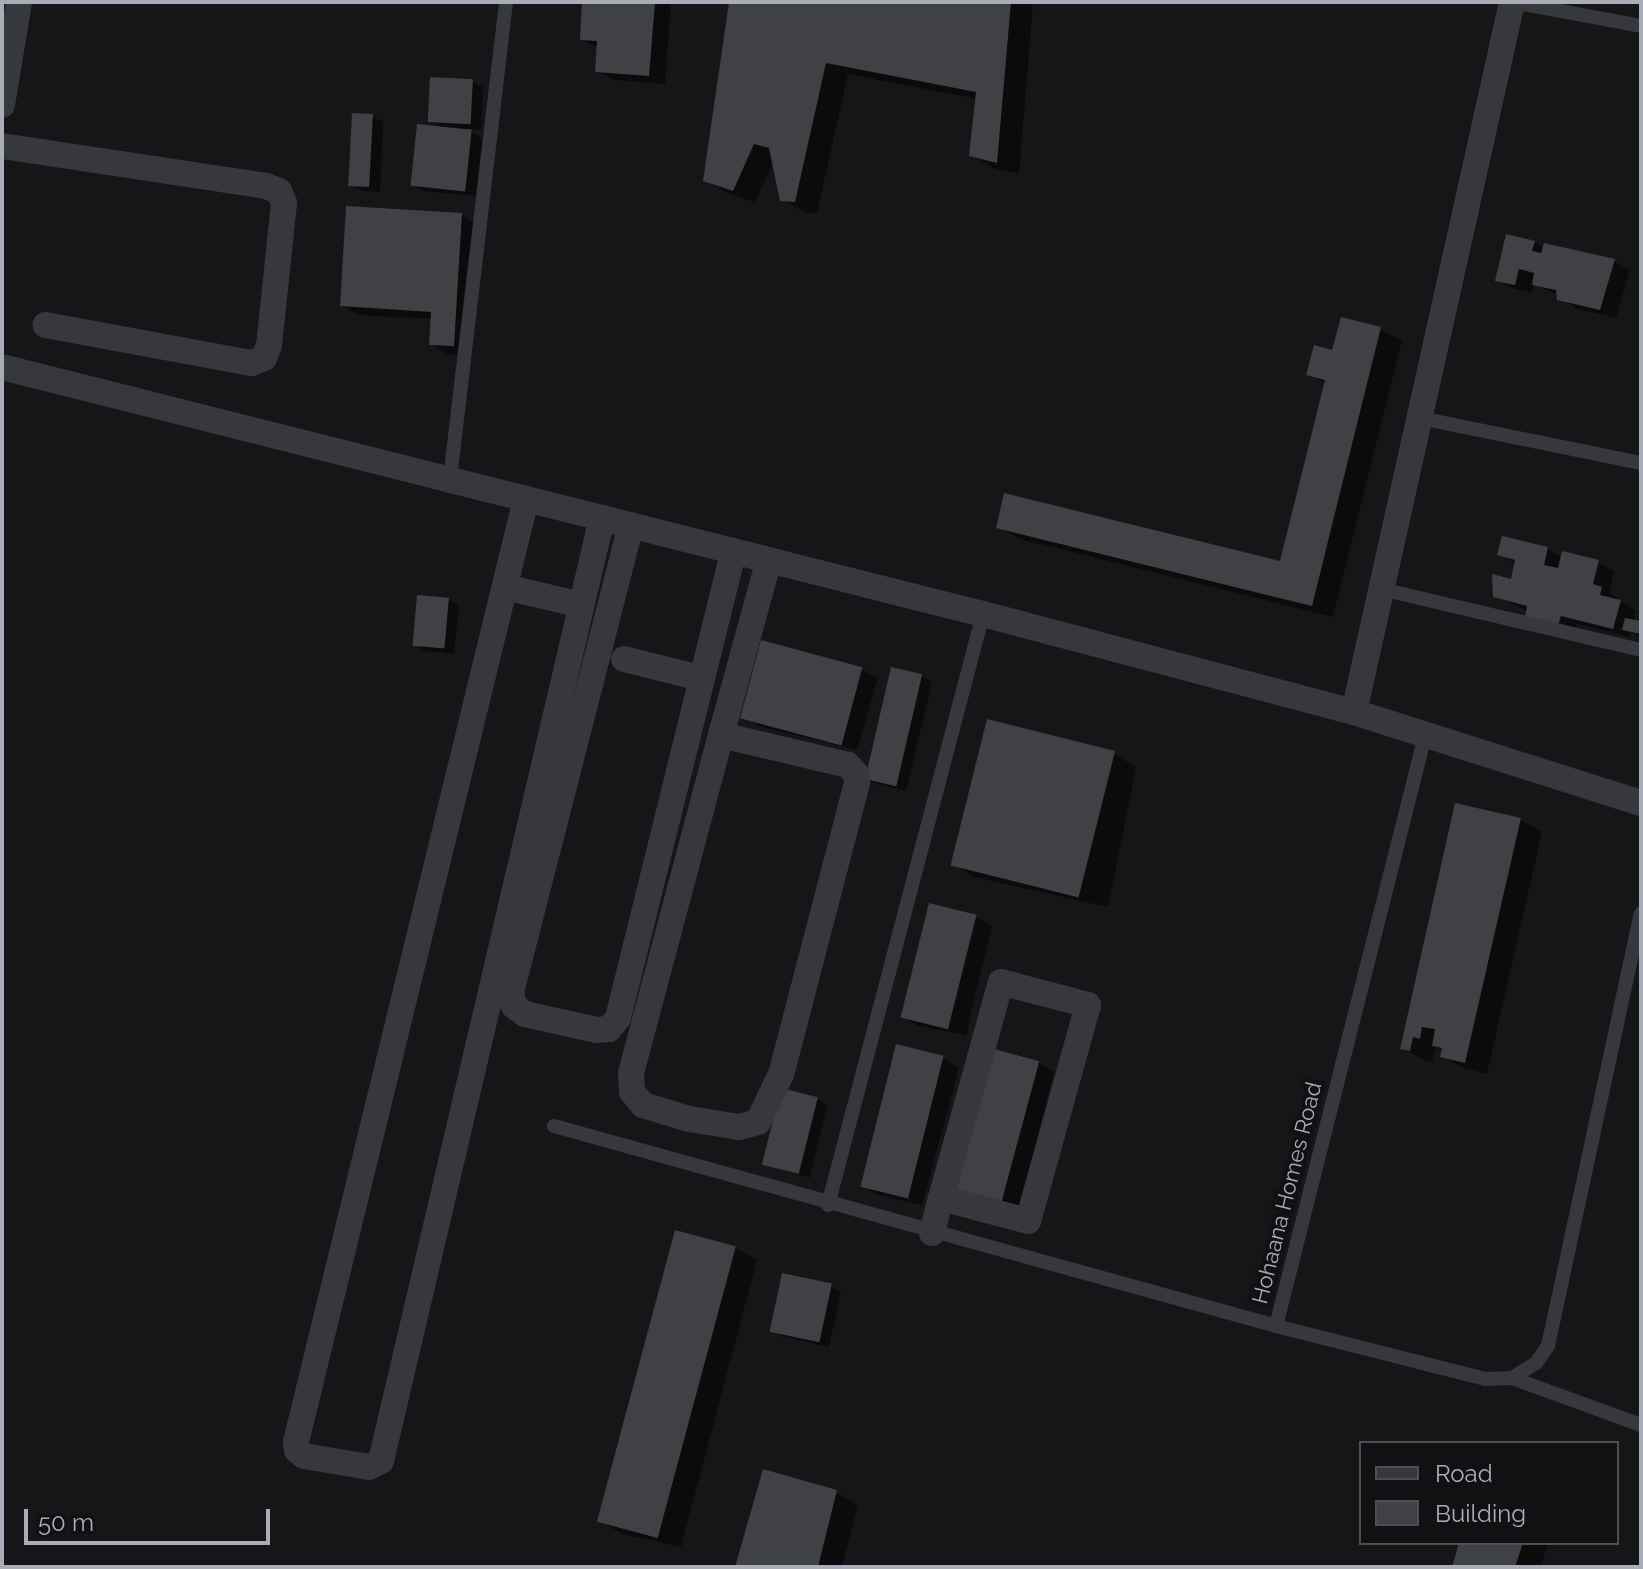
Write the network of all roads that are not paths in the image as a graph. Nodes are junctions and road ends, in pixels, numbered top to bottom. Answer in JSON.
{"nodes":[{"id":1,"x":19,"y":2,"type":"edge"},
{"id":2,"x":506,"y":2,"type":"edge"},
{"id":3,"x":1512,"y":2,"type":"edge"},
{"id":4,"x":1641,"y":26,"type":"edge"},
{"id":5,"x":2,"y":105,"type":"edge"},
{"id":6,"x":2,"y":146,"type":"edge"},
{"id":7,"x":45,"y":325,"type":"dead end"},
{"id":8,"x":2,"y":367,"type":"edge"},
{"id":9,"x":1420,"y":418,"type":"junction"},
{"id":10,"x":1641,"y":463,"type":"edge"},
{"id":11,"x":450,"y":479,"type":"junction"},
{"id":12,"x":526,"y":499,"type":"junction"},
{"id":13,"x":602,"y":518,"type":"junction"},
{"id":14,"x":631,"y":525,"type":"junction"},
{"id":15,"x":734,"y":551,"type":"junction"},
{"id":16,"x":769,"y":560,"type":"junction"},
{"id":17,"x":505,"y":587,"type":"junction"},
{"id":18,"x":1381,"y":589,"type":"junction"},
{"id":19,"x":581,"y":605,"type":"junction"},
{"id":20,"x":983,"y":614,"type":"junction"},
{"id":21,"x":1641,"y":650,"type":"edge"},
{"id":22,"x":624,"y":659,"type":"dead end"},
{"id":23,"x":700,"y":678,"type":"junction"},
{"id":24,"x":1354,"y":712,"type":"junction"},
{"id":25,"x":1426,"y":732,"type":"junction"},
{"id":26,"x":721,"y":735,"type":"junction"},
{"id":27,"x":1641,"y":803,"type":"edge"},
{"id":28,"x":1641,"y":914,"type":"edge"},
{"id":29,"x":554,"y":1126,"type":"dead end"},
{"id":30,"x":941,"y":1198,"type":"junction"},
{"id":31,"x":828,"y":1205,"type":"junction"},
{"id":32,"x":932,"y":1233,"type":"junction"},
{"id":33,"x":1276,"y":1326,"type":"junction"},
{"id":34,"x":1512,"y":1378,"type":"junction"},
{"id":35,"x":1641,"y":1425,"type":"edge"}],
"edges":[{"from":1,"to":5,"type":"street"},
{"from":2,"to":11,"type":"lane"},
{"from":3,"to":4,"type":"lane"},
{"from":3,"to":9,"type":"street"},
{"from":6,"to":7,"type":"street"},
{"from":8,"to":11,"type":"street"},
{"from":9,"to":10,"type":"lane"},
{"from":9,"to":18,"type":"street"},
{"from":11,"to":12,"type":"street"},
{"from":12,"to":13,"type":"street"},
{"from":12,"to":17,"type":"street"},
{"from":13,"to":14,"type":"street"},
{"from":13,"to":19,"type":"street"},
{"from":14,"to":15,"type":"street"},
{"from":14,"to":23,"type":"street"},
{"from":15,"to":16,"type":"street"},
{"from":15,"to":23,"type":"street"},
{"from":16,"to":20,"type":"street"},
{"from":16,"to":26,"type":"street"},
{"from":17,"to":19,"type":"street"},
{"from":17,"to":19,"type":"street"},
{"from":18,"to":21,"type":"lane"},
{"from":18,"to":24,"type":"street"},
{"from":20,"to":24,"type":"street"},
{"from":20,"to":31,"type":"lane"},
{"from":22,"to":23,"type":"street"},
{"from":24,"to":25,"type":"street"},
{"from":25,"to":27,"type":"street"},
{"from":25,"to":33,"type":"lane","name":"Hohaana Homes Road"},
{"from":26,"to":26,"type":"street"},
{"from":28,"to":34,"type":"lane"},
{"from":29,"to":31,"type":"lane"},
{"from":30,"to":30,"type":"street"},
{"from":30,"to":32,"type":"street"},
{"from":31,"to":32,"type":"lane"},
{"from":32,"to":33,"type":"lane"},
{"from":33,"to":34,"type":"lane","name":"Hohaana Homes Road"},
{"from":34,"to":35,"type":"lane","name":"Hohaana Homes Road"}]}
